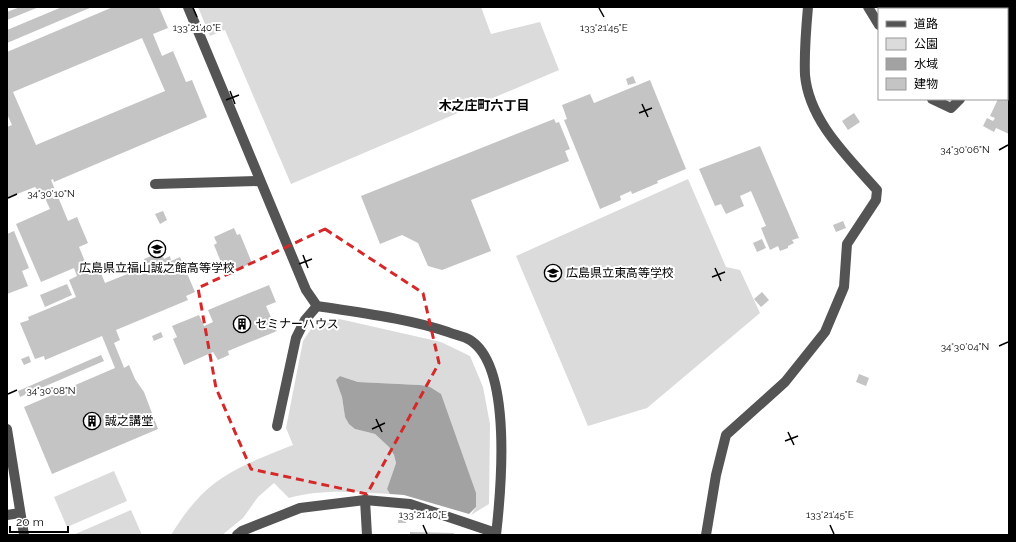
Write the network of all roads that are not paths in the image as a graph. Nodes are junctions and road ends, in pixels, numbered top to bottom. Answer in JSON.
{"nodes":[{"id":1,"x":188,"y":7,"type":"edge"},
{"id":2,"x":808,"y":7,"type":"edge"},
{"id":3,"x":868,"y":7,"type":"edge"},
{"id":4,"x":878,"y":23,"type":"edge"},
{"id":5,"x":934,"y":100,"type":"edge"},
{"id":6,"x":959,"y":100,"type":"edge"},
{"id":7,"x":260,"y":181,"type":"junction"},
{"id":8,"x":155,"y":184,"type":"dead end"},
{"id":9,"x":317,"y":306,"type":"junction"},
{"id":10,"x":277,"y":426,"type":"dead end"},
{"id":11,"x":7,"y":430,"type":"edge"},
{"id":12,"x":365,"y":500,"type":"junction"},
{"id":13,"x":20,"y":513,"type":"junction"},
{"id":14,"x":7,"y":515,"type":"edge"},
{"id":15,"x":496,"y":534,"type":"edge"},
{"id":16,"x":24,"y":535,"type":"edge"},
{"id":17,"x":237,"y":535,"type":"edge"},
{"id":18,"x":367,"y":535,"type":"edge"},
{"id":19,"x":706,"y":535,"type":"edge"}],
"edges":[{"from":1,"to":7,"type":"street"},
{"from":2,"to":19,"type":"street"},
{"from":3,"to":4,"type":"street"},
{"from":5,"to":6,"type":"street"},
{"from":7,"to":8,"type":"street"},
{"from":7,"to":9,"type":"street"},
{"from":9,"to":10,"type":"street"},
{"from":9,"to":15,"type":"street"},
{"from":11,"to":13,"type":"street"},
{"from":12,"to":15,"type":"street"},
{"from":12,"to":17,"type":"street"},
{"from":12,"to":18,"type":"street"},
{"from":13,"to":14,"type":"street"},
{"from":13,"to":16,"type":"street"}]}
